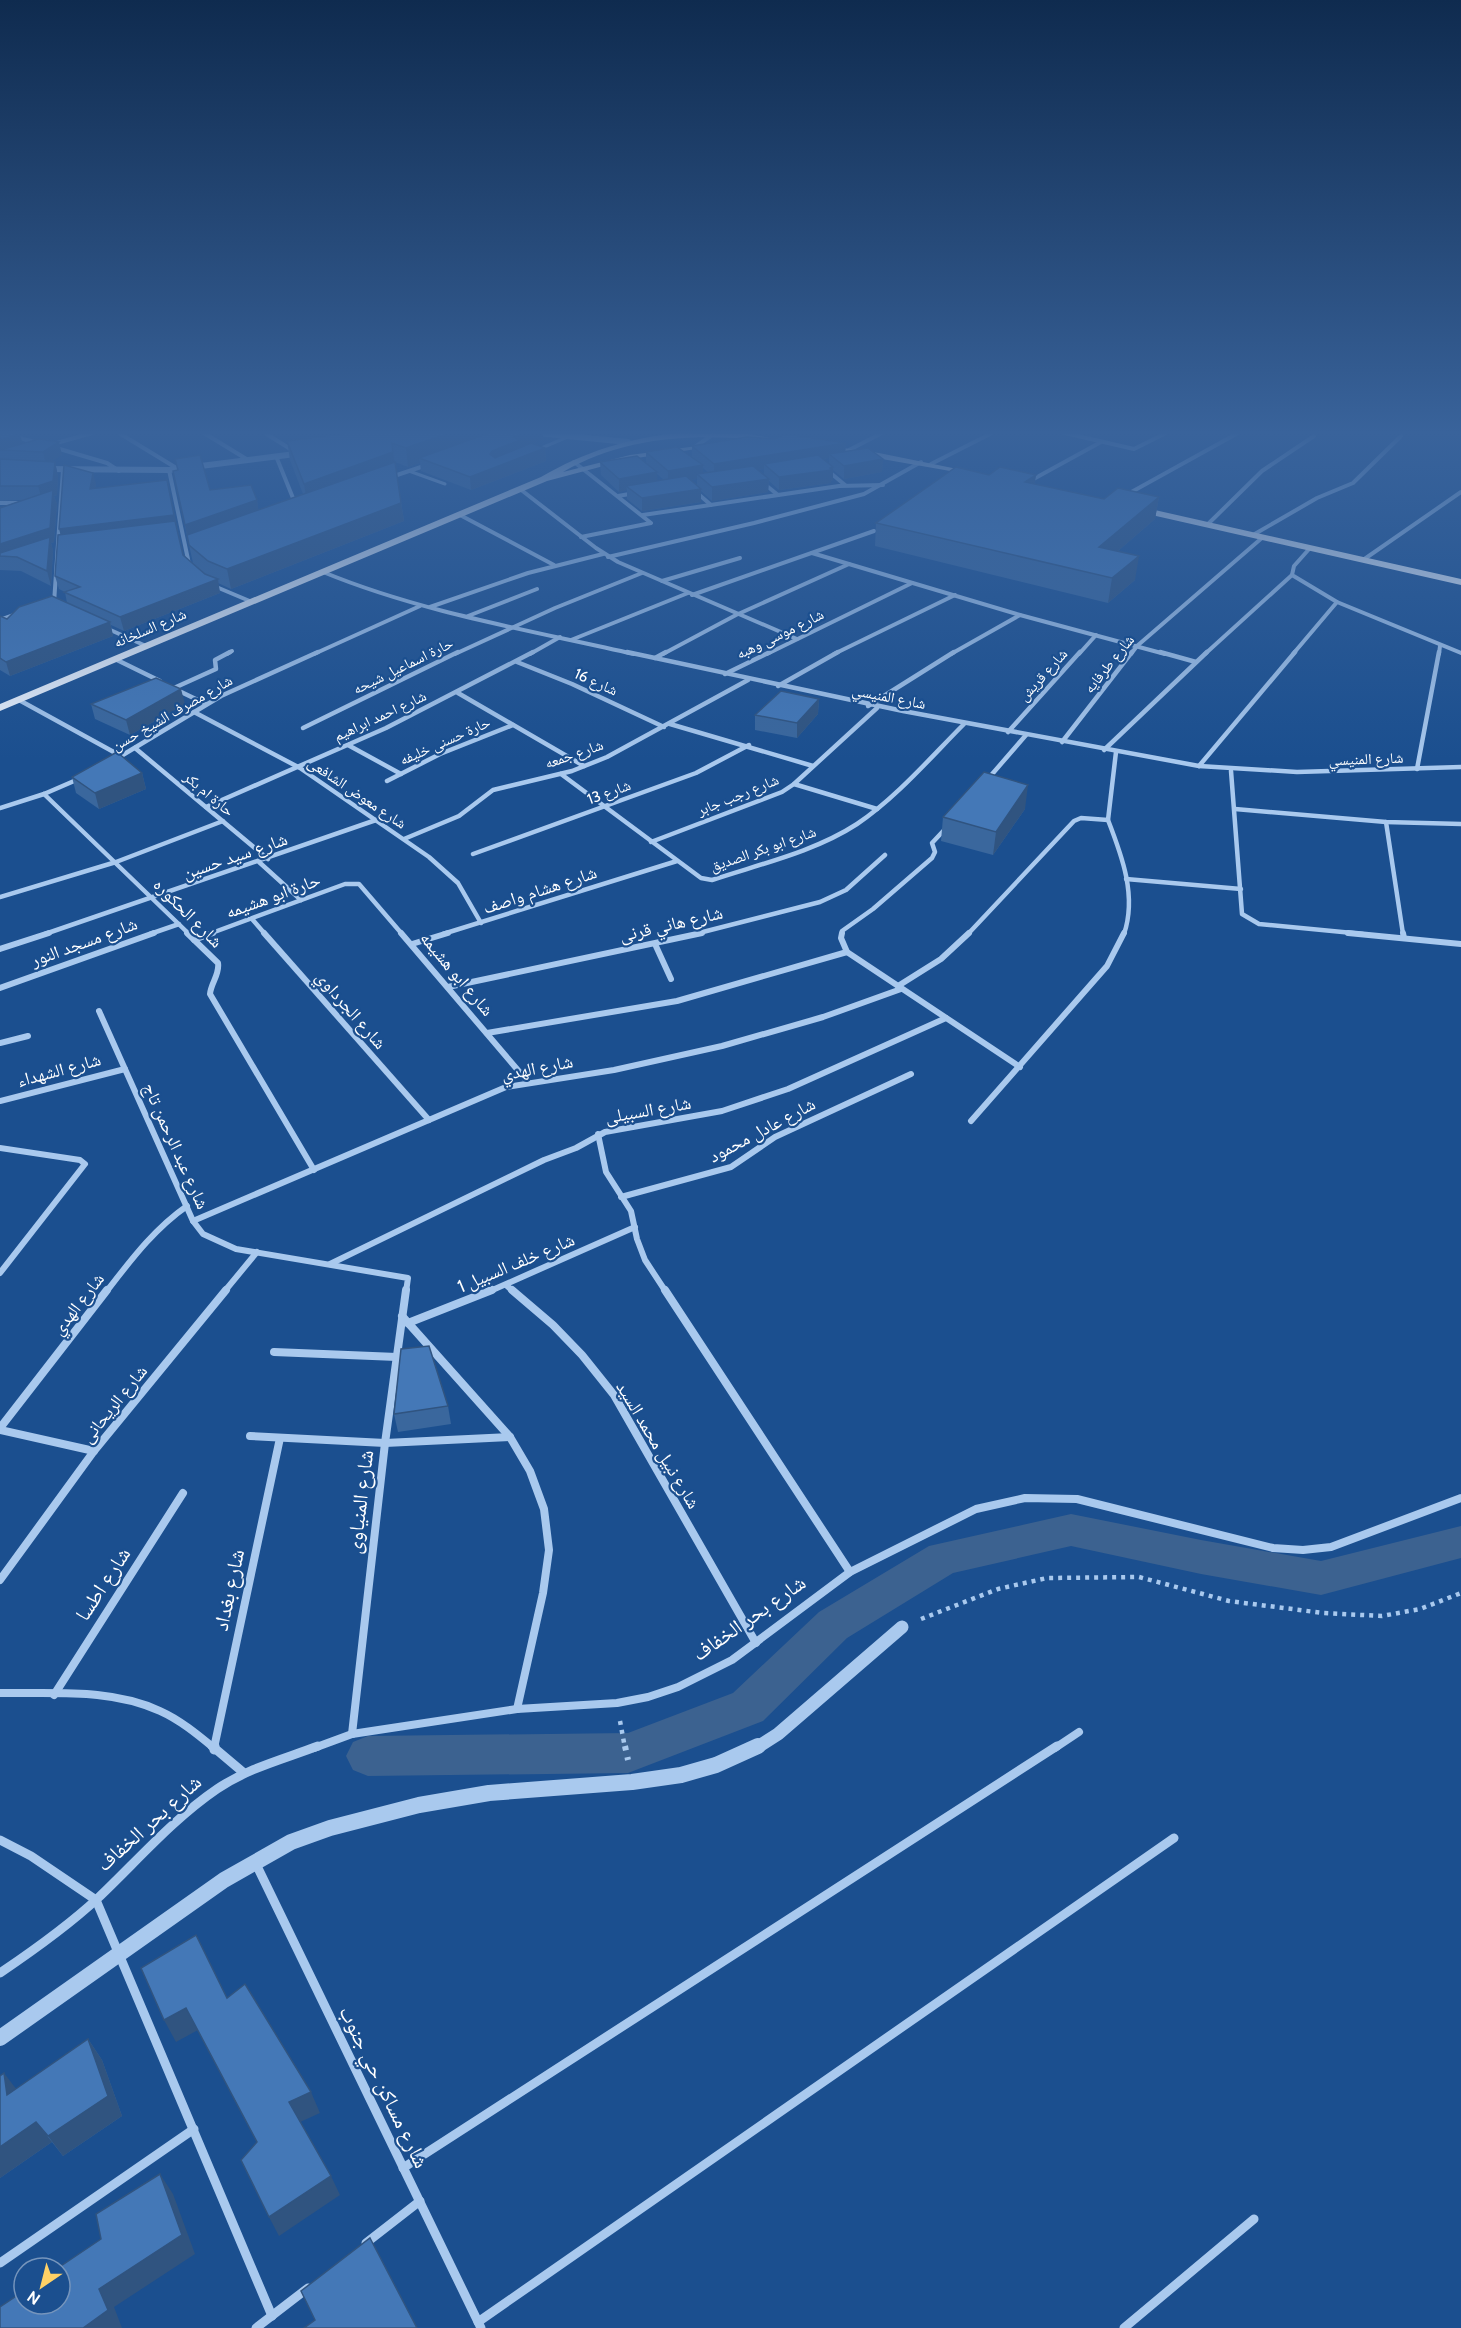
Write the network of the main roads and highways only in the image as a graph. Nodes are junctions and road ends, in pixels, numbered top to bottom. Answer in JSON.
{"nodes":[{"id":1,"x":396,"y":542,"type":"edge"},
{"id":2,"x":1283,"y":542,"type":"edge"},
{"id":3,"x":1461,"y":582,"type":"edge"},
{"id":4,"x":0,"y":708,"type":"edge"}],
"edges":[{"from":1,"to":4,"type":"main road","name":"شارع السلخانه"},
{"from":2,"to":3,"type":"main road"}]}
